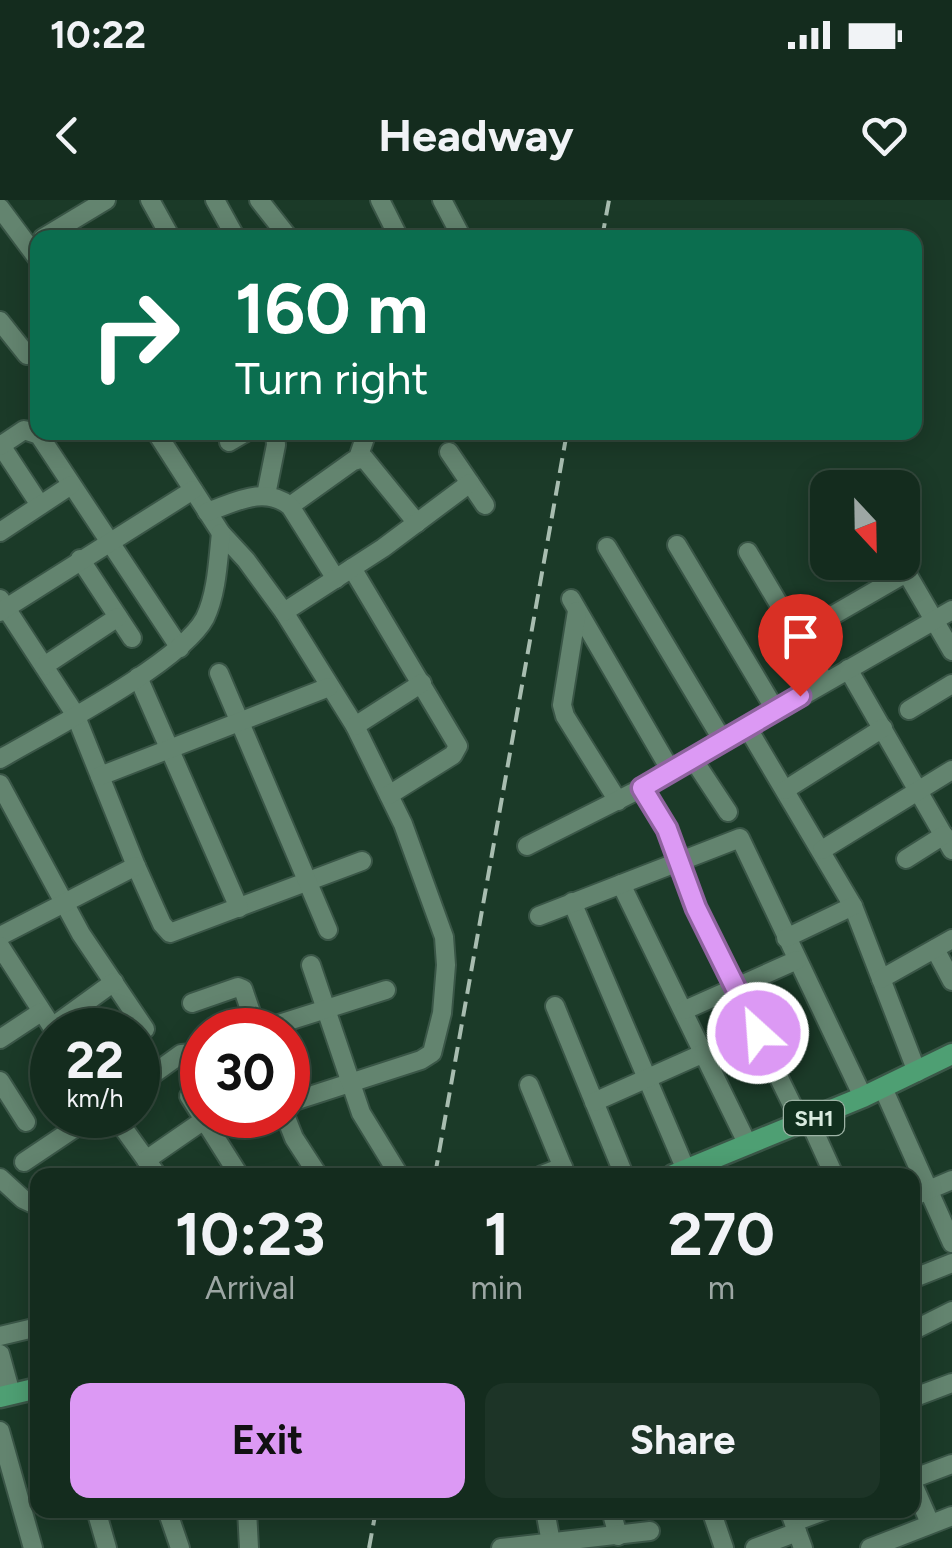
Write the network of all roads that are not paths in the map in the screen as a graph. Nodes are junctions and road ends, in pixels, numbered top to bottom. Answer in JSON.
{"nodes":[{"id":1,"x":106,"y":200,"type":"edge"},
{"id":2,"x":150,"y":200,"type":"edge"},
{"id":3,"x":215,"y":200,"type":"edge"},
{"id":4,"x":259,"y":200,"type":"edge"},
{"id":5,"x":380,"y":200,"type":"edge"},
{"id":6,"x":442,"y":200,"type":"edge"},
{"id":7,"x":86,"y":205,"type":"edge"},
{"id":8,"x":0,"y":208,"type":"edge"},
{"id":9,"x":56,"y":230,"type":"edge"},
{"id":10,"x":167,"y":230,"type":"edge"},
{"id":11,"x":232,"y":230,"type":"edge"},
{"id":12,"x":283,"y":230,"type":"edge"},
{"id":13,"x":395,"y":230,"type":"edge"},
{"id":14,"x":458,"y":230,"type":"edge"},
{"id":15,"x":8,"y":233,"type":"edge"},
{"id":16,"x":0,"y":321,"type":"edge"},
{"id":17,"x":27,"y":355,"type":"edge"},
{"id":18,"x":30,"y":430,"type":"edge"},
{"id":19,"x":43,"y":440,"type":"edge"},
{"id":20,"x":161,"y":440,"type":"edge"},
{"id":21,"x":275,"y":440,"type":"edge"},
{"id":22,"x":364,"y":440,"type":"edge"},
{"id":23,"x":0,"y":445,"type":"edge"},
{"id":24,"x":449,"y":452,"type":"dead end"},
{"id":25,"x":358,"y":458,"type":"junction"},
{"id":26,"x":470,"y":483,"type":"junction"},
{"id":27,"x":71,"y":485,"type":"junction"},
{"id":28,"x":192,"y":490,"type":"junction"},
{"id":29,"x":266,"y":495,"type":"junction"},
{"id":30,"x":40,"y":505,"type":"junction"},
{"id":31,"x":485,"y":505,"type":"dead end"},
{"id":32,"x":290,"y":506,"type":"junction"},
{"id":33,"x":207,"y":512,"type":"junction"},
{"id":34,"x":417,"y":524,"type":"junction"},
{"id":35,"x":0,"y":532,"type":"edge"},
{"id":36,"x":221,"y":533,"type":"junction"},
{"id":37,"x":109,"y":540,"type":"junction"},
{"id":38,"x":676,"y":545,"type":"dead end"},
{"id":39,"x":607,"y":547,"type":"dead end"},
{"id":40,"x":748,"y":552,"type":"dead end"},
{"id":41,"x":80,"y":560,"type":"junction"},
{"id":42,"x":352,"y":568,"type":"junction"},
{"id":43,"x":336,"y":579,"type":"junction"},
{"id":44,"x":884,"y":580,"type":"edge"},
{"id":45,"x":910,"y":580,"type":"edge"},
{"id":46,"x":2,"y":606,"type":"edge"},
{"id":47,"x":952,"y":610,"type":"edge"},
{"id":48,"x":284,"y":612,"type":"junction"},
{"id":49,"x":118,"y":618,"type":"junction"},
{"id":50,"x":934,"y":621,"type":"junction"},
{"id":51,"x":798,"y":636,"type":"junction"},
{"id":52,"x":132,"y":638,"type":"dead end"},
{"id":53,"x":180,"y":648,"type":"junction"},
{"id":54,"x":952,"y":651,"type":"edge"},
{"id":55,"x":44,"y":666,"type":"junction"},
{"id":56,"x":848,"y":669,"type":"junction"},
{"id":57,"x":219,"y":672,"type":"dead end"},
{"id":58,"x":138,"y":676,"type":"junction"},
{"id":59,"x":825,"y":682,"type":"junction"},
{"id":60,"x":422,"y":684,"type":"junction"},
{"id":61,"x":952,"y":684,"type":"edge"},
{"id":62,"x":329,"y":686,"type":"junction"},
{"id":63,"x":909,"y":710,"type":"dead end"},
{"id":64,"x":776,"y":711,"type":"junction"},
{"id":65,"x":75,"y":714,"type":"junction"},
{"id":66,"x":239,"y":722,"type":"junction"},
{"id":67,"x":355,"y":726,"type":"junction"},
{"id":68,"x":748,"y":727,"type":"junction"},
{"id":69,"x":883,"y":728,"type":"junction"},
{"id":70,"x":724,"y":741,"type":"junction"},
{"id":71,"x":170,"y":749,"type":"junction"},
{"id":72,"x":0,"y":758,"type":"edge"},
{"id":73,"x":693,"y":759,"type":"junction"},
{"id":74,"x":952,"y":770,"type":"edge"},
{"id":75,"x":671,"y":771,"type":"junction"},
{"id":76,"x":100,"y":776,"type":"junction"},
{"id":77,"x":0,"y":784,"type":"edge"},
{"id":78,"x":642,"y":788,"type":"junction"},
{"id":79,"x":918,"y":789,"type":"junction"},
{"id":80,"x":786,"y":790,"type":"junction"},
{"id":81,"x":389,"y":795,"type":"junction"},
{"id":82,"x":618,"y":801,"type":"junction"},
{"id":83,"x":728,"y":812,"type":"dead end"},
{"id":84,"x":527,"y":846,"type":"dead end"},
{"id":85,"x":950,"y":846,"type":"edge"},
{"id":86,"x":822,"y":850,"type":"junction"},
{"id":87,"x":906,"y":859,"type":"dead end"},
{"id":88,"x":362,"y":861,"type":"dead end"},
{"id":89,"x":678,"y":861,"type":"junction"},
{"id":90,"x":136,"y":866,"type":"junction"},
{"id":91,"x":306,"y":882,"type":"junction"},
{"id":92,"x":621,"y":884,"type":"junction"},
{"id":93,"x":572,"y":902,"type":"junction"},
{"id":94,"x":65,"y":904,"type":"junction"},
{"id":95,"x":853,"y":906,"type":"junction"},
{"id":96,"x":238,"y":908,"type":"junction"},
{"id":97,"x":539,"y":916,"type":"dead end"},
{"id":98,"x":328,"y":930,"type":"dead end"},
{"id":99,"x":0,"y":936,"type":"edge"},
{"id":100,"x":786,"y":938,"type":"junction"},
{"id":101,"x":944,"y":944,"type":"edge"},
{"id":102,"x":0,"y":946,"type":"edge"},
{"id":103,"x":797,"y":960,"type":"junction"},
{"id":104,"x":311,"y":965,"type":"dead end"},
{"id":105,"x":880,"y":979,"type":"junction"},
{"id":106,"x":952,"y":981,"type":"edge"},
{"id":107,"x":114,"y":982,"type":"junction"},
{"id":108,"x":737,"y":987,"type":"junction"},
{"id":109,"x":386,"y":990,"type":"dead end"},
{"id":110,"x":192,"y":1003,"type":"dead end"},
{"id":111,"x":555,"y":1006,"type":"dead end"},
{"id":112,"x":39,"y":1008,"type":"edge"},
{"id":113,"x":80,"y":1008,"type":"edge"},
{"id":114,"x":132,"y":1008,"type":"edge"},
{"id":115,"x":250,"y":1008,"type":"edge"},
{"id":116,"x":326,"y":1009,"type":"junction"},
{"id":117,"x":685,"y":1010,"type":"junction"},
{"id":118,"x":310,"y":1014,"type":"edge"},
{"id":119,"x":30,"y":1019,"type":"edge"},
{"id":120,"x":0,"y":1039,"type":"edge"},
{"id":121,"x":704,"y":1052,"type":"junction"},
{"id":122,"x":952,"y":1054,"type":"edge"},
{"id":123,"x":916,"y":1072,"type":"junction"},
{"id":124,"x":647,"y":1078,"type":"junction"},
{"id":125,"x":0,"y":1081,"type":"edge"},
{"id":126,"x":350,"y":1083,"type":"junction"},
{"id":127,"x":529,"y":1085,"type":"dead end"},
{"id":128,"x":883,"y":1088,"type":"junction"},
{"id":129,"x":310,"y":1096,"type":"edge"},
{"id":130,"x":863,"y":1097,"type":"junction"},
{"id":131,"x":594,"y":1102,"type":"junction"},
{"id":132,"x":26,"y":1122,"type":"dead end"},
{"id":133,"x":805,"y":1122,"type":"junction"},
{"id":134,"x":60,"y":1138,"type":"edge"},
{"id":135,"x":131,"y":1138,"type":"edge"},
{"id":136,"x":184,"y":1138,"type":"edge"},
{"id":137,"x":214,"y":1138,"type":"edge"},
{"id":138,"x":294,"y":1138,"type":"edge"},
{"id":139,"x":748,"y":1145,"type":"junction"},
{"id":140,"x":24,"y":1162,"type":"dead end"},
{"id":141,"x":152,"y":1167,"type":"edge"},
{"id":142,"x":230,"y":1168,"type":"edge"},
{"id":143,"x":313,"y":1168,"type":"edge"},
{"id":144,"x":395,"y":1168,"type":"edge"},
{"id":145,"x":563,"y":1168,"type":"edge"},
{"id":146,"x":621,"y":1168,"type":"edge"},
{"id":147,"x":678,"y":1168,"type":"edge"},
{"id":148,"x":689,"y":1168,"type":"edge"},
{"id":149,"x":830,"y":1168,"type":"edge"},
{"id":150,"x":912,"y":1168,"type":"edge"},
{"id":151,"x":0,"y":1178,"type":"edge"},
{"id":152,"x":952,"y":1180,"type":"edge"},
{"id":153,"x":921,"y":1194,"type":"edge"},
{"id":154,"x":30,"y":1202,"type":"edge"},
{"id":155,"x":952,"y":1243,"type":"edge"},
{"id":156,"x":952,"y":1263,"type":"edge"},
{"id":157,"x":920,"y":1276,"type":"edge"},
{"id":158,"x":952,"y":1311,"type":"edge"},
{"id":159,"x":920,"y":1327,"type":"edge"},
{"id":160,"x":30,"y":1329,"type":"edge"},
{"id":161,"x":0,"y":1336,"type":"edge"},
{"id":162,"x":0,"y":1354,"type":"edge"},
{"id":163,"x":952,"y":1383,"type":"edge"},
{"id":164,"x":920,"y":1395,"type":"edge"},
{"id":165,"x":6,"y":1396,"type":"edge"},
{"id":166,"x":0,"y":1431,"type":"edge"},
{"id":167,"x":952,"y":1464,"type":"edge"},
{"id":168,"x":6,"y":1472,"type":"edge"},
{"id":169,"x":920,"y":1477,"type":"edge"},
{"id":170,"x":920,"y":1499,"type":"edge"},
{"id":171,"x":952,"y":1516,"type":"edge"},
{"id":172,"x":98,"y":1518,"type":"edge"},
{"id":173,"x":170,"y":1518,"type":"edge"},
{"id":174,"x":246,"y":1518,"type":"edge"},
{"id":175,"x":546,"y":1518,"type":"edge"},
{"id":176,"x":613,"y":1518,"type":"edge"},
{"id":177,"x":714,"y":1518,"type":"edge"},
{"id":178,"x":930,"y":1523,"type":"junction"},
{"id":179,"x":796,"y":1528,"type":"edge"},
{"id":180,"x":650,"y":1531,"type":"dead end"},
{"id":181,"x":618,"y":1536,"type":"junction"},
{"id":182,"x":898,"y":1543,"type":"edge"},
{"id":183,"x":551,"y":1545,"type":"edge"},
{"id":184,"x":247,"y":1547,"type":"edge"},
{"id":185,"x":33,"y":1548,"type":"edge"},
{"id":186,"x":107,"y":1548,"type":"edge"},
{"id":187,"x":180,"y":1548,"type":"edge"},
{"id":188,"x":501,"y":1548,"type":"edge"},
{"id":189,"x":724,"y":1548,"type":"edge"},
{"id":190,"x":755,"y":1548,"type":"edge"},
{"id":191,"x":870,"y":1548,"type":"edge"}],
"edges":[{"from":1,"to":7,"type":"street"},
{"from":2,"to":10,"type":"street"},
{"from":3,"to":11,"type":"street"},
{"from":4,"to":12,"type":"street"},
{"from":5,"to":13,"type":"street"},
{"from":6,"to":14,"type":"street"},
{"from":7,"to":9,"type":"street"},
{"from":8,"to":15,"type":"street"},
{"from":16,"to":17,"type":"street"},
{"from":18,"to":23,"type":"street"},
{"from":19,"to":27,"type":"street"},
{"from":20,"to":28,"type":"street"},
{"from":21,"to":29,"type":"street"},
{"from":22,"to":25,"type":"street"},
{"from":23,"to":30,"type":"street"},
{"from":24,"to":26,"type":"street"},
{"from":25,"to":32,"type":"street"},
{"from":25,"to":34,"type":"street"},
{"from":26,"to":31,"type":"street"},
{"from":26,"to":34,"type":"street"},
{"from":27,"to":30,"type":"street"},
{"from":27,"to":37,"type":"street"},
{"from":28,"to":33,"type":"street"},
{"from":28,"to":37,"type":"street"},
{"from":29,"to":32,"type":"street"},
{"from":29,"to":33,"type":"street"},
{"from":30,"to":35,"type":"street"},
{"from":32,"to":43,"type":"street"},
{"from":33,"to":36,"type":"street"},
{"from":34,"to":42,"type":"street"},
{"from":36,"to":48,"type":"street"},
{"from":36,"to":53,"type":"street"},
{"from":37,"to":41,"type":"street"},
{"from":37,"to":53,"type":"street"},
{"from":38,"to":64,"type":"street"},
{"from":39,"to":70,"type":"street"},
{"from":40,"to":51,"type":"street"},
{"from":41,"to":46,"type":"street"},
{"from":41,"to":49,"type":"street"},
{"from":42,"to":43,"type":"street"},
{"from":42,"to":60,"type":"street"},
{"from":43,"to":48,"type":"street"},
{"from":44,"to":51,"type":"street"},
{"from":45,"to":50,"type":"street"},
{"from":46,"to":55,"type":"street"},
{"from":47,"to":50,"type":"street"},
{"from":48,"to":62,"type":"street"},
{"from":49,"to":52,"type":"street"},
{"from":49,"to":55,"type":"street"},
{"from":50,"to":54,"type":"street"},
{"from":50,"to":56,"type":"street"},
{"from":51,"to":59,"type":"street"},
{"from":53,"to":58,"type":"street"},
{"from":55,"to":65,"type":"street"},
{"from":56,"to":59,"type":"street"},
{"from":56,"to":69,"type":"street"},
{"from":57,"to":66,"type":"street"},
{"from":58,"to":65,"type":"street"},
{"from":58,"to":71,"type":"street"},
{"from":59,"to":64,"type":"street"},
{"from":60,"to":67,"type":"street"},
{"from":60,"to":81,"type":"street"},
{"from":61,"to":63,"type":"street"},
{"from":62,"to":66,"type":"street"},
{"from":62,"to":67,"type":"street"},
{"from":64,"to":68,"type":"street"},
{"from":65,"to":72,"type":"street"},
{"from":65,"to":76,"type":"street"},
{"from":66,"to":71,"type":"street"},
{"from":66,"to":91,"type":"street"},
{"from":67,"to":81,"type":"street"},
{"from":68,"to":70,"type":"street"},
{"from":68,"to":80,"type":"street"},
{"from":69,"to":79,"type":"street"},
{"from":69,"to":80,"type":"street"},
{"from":70,"to":73,"type":"street"},
{"from":71,"to":76,"type":"street"},
{"from":71,"to":96,"type":"street"},
{"from":73,"to":75,"type":"street"},
{"from":73,"to":83,"type":"street"},
{"from":74,"to":79,"type":"street"},
{"from":75,"to":78,"type":"street"},
{"from":75,"to":82,"type":"street"},
{"from":76,"to":90,"type":"street"},
{"from":77,"to":94,"type":"street"},
{"from":78,"to":82,"type":"street"},
{"from":78,"to":89,"type":"street"},
{"from":79,"to":85,"type":"street"},
{"from":79,"to":86,"type":"street"},
{"from":80,"to":86,"type":"street"},
{"from":81,"to":126,"type":"street"},
{"from":82,"to":84,"type":"street"},
{"from":85,"to":87,"type":"street"},
{"from":86,"to":95,"type":"street"},
{"from":88,"to":91,"type":"street"},
{"from":89,"to":92,"type":"street"},
{"from":89,"to":100,"type":"street"},
{"from":89,"to":108,"type":"street"},
{"from":90,"to":94,"type":"street"},
{"from":90,"to":96,"type":"street"},
{"from":91,"to":96,"type":"street"},
{"from":91,"to":98,"type":"street"},
{"from":92,"to":93,"type":"street"},
{"from":92,"to":117,"type":"street"},
{"from":93,"to":97,"type":"street"},
{"from":93,"to":124,"type":"street"},
{"from":94,"to":99,"type":"street"},
{"from":94,"to":107,"type":"street"},
{"from":95,"to":100,"type":"street"},
{"from":95,"to":105,"type":"street"},
{"from":100,"to":103,"type":"street"},
{"from":101,"to":105,"type":"street"},
{"from":101,"to":106,"type":"street"},
{"from":102,"to":112,"type":"street"},
{"from":103,"to":108,"type":"street"},
{"from":103,"to":130,"type":"street"},
{"from":104,"to":116,"type":"street"},
{"from":105,"to":123,"type":"street"},
{"from":107,"to":113,"type":"street"},
{"from":107,"to":114,"type":"street"},
{"from":108,"to":117,"type":"street"},
{"from":108,"to":133,"type":"street"},
{"from":109,"to":116,"type":"street"},
{"from":110,"to":115,"type":"street"},
{"from":111,"to":131,"type":"street"},
{"from":116,"to":118,"type":"street"},
{"from":116,"to":126,"type":"street"},
{"from":117,"to":121,"type":"street"},
{"from":119,"to":120,"type":"street"},
{"from":121,"to":124,"type":"street"},
{"from":121,"to":139,"type":"street"},
{"from":122,"to":123,"type":"main road","number":"SH1"},
{"from":123,"to":128,"type":"main road","number":"SH1"},
{"from":124,"to":131,"type":"street"},
{"from":124,"to":147,"type":"street"},
{"from":125,"to":132,"type":"street"},
{"from":126,"to":129,"type":"street"},
{"from":126,"to":144,"type":"street"},
{"from":127,"to":145,"type":"street"},
{"from":128,"to":130,"type":"main road","number":"SH1"},
{"from":128,"to":150,"type":"street"},
{"from":130,"to":133,"type":"main road","number":"SH1"},
{"from":131,"to":146,"type":"street"},
{"from":133,"to":139,"type":"main road","number":"SH1"},
{"from":133,"to":149,"type":"street"},
{"from":134,"to":140,"type":"street"},
{"from":135,"to":141,"type":"street"},
{"from":136,"to":141,"type":"street"},
{"from":137,"to":142,"type":"street"},
{"from":138,"to":143,"type":"street"},
{"from":139,"to":148,"type":"main road","number":"SH1"},
{"from":151,"to":154,"type":"street"},
{"from":152,"to":153,"type":"street"},
{"from":153,"to":155,"type":"street"},
{"from":156,"to":157,"type":"street"},
{"from":158,"to":159,"type":"street"},
{"from":160,"to":161,"type":"street"},
{"from":162,"to":165,"type":"street"},
{"from":163,"to":164,"type":"street"},
{"from":166,"to":168,"type":"street"},
{"from":167,"to":169,"type":"street"},
{"from":168,"to":185,"type":"street"},
{"from":170,"to":178,"type":"street"},
{"from":171,"to":178,"type":"street"},
{"from":172,"to":186,"type":"street"},
{"from":173,"to":187,"type":"street"},
{"from":174,"to":184,"type":"street"},
{"from":175,"to":183,"type":"street"},
{"from":176,"to":181,"type":"street"},
{"from":177,"to":189,"type":"street"},
{"from":178,"to":182,"type":"street"},
{"from":179,"to":190,"type":"street"},
{"from":180,"to":181,"type":"street"},
{"from":181,"to":183,"type":"street"},
{"from":182,"to":191,"type":"street"},
{"from":183,"to":188,"type":"street"}]}
